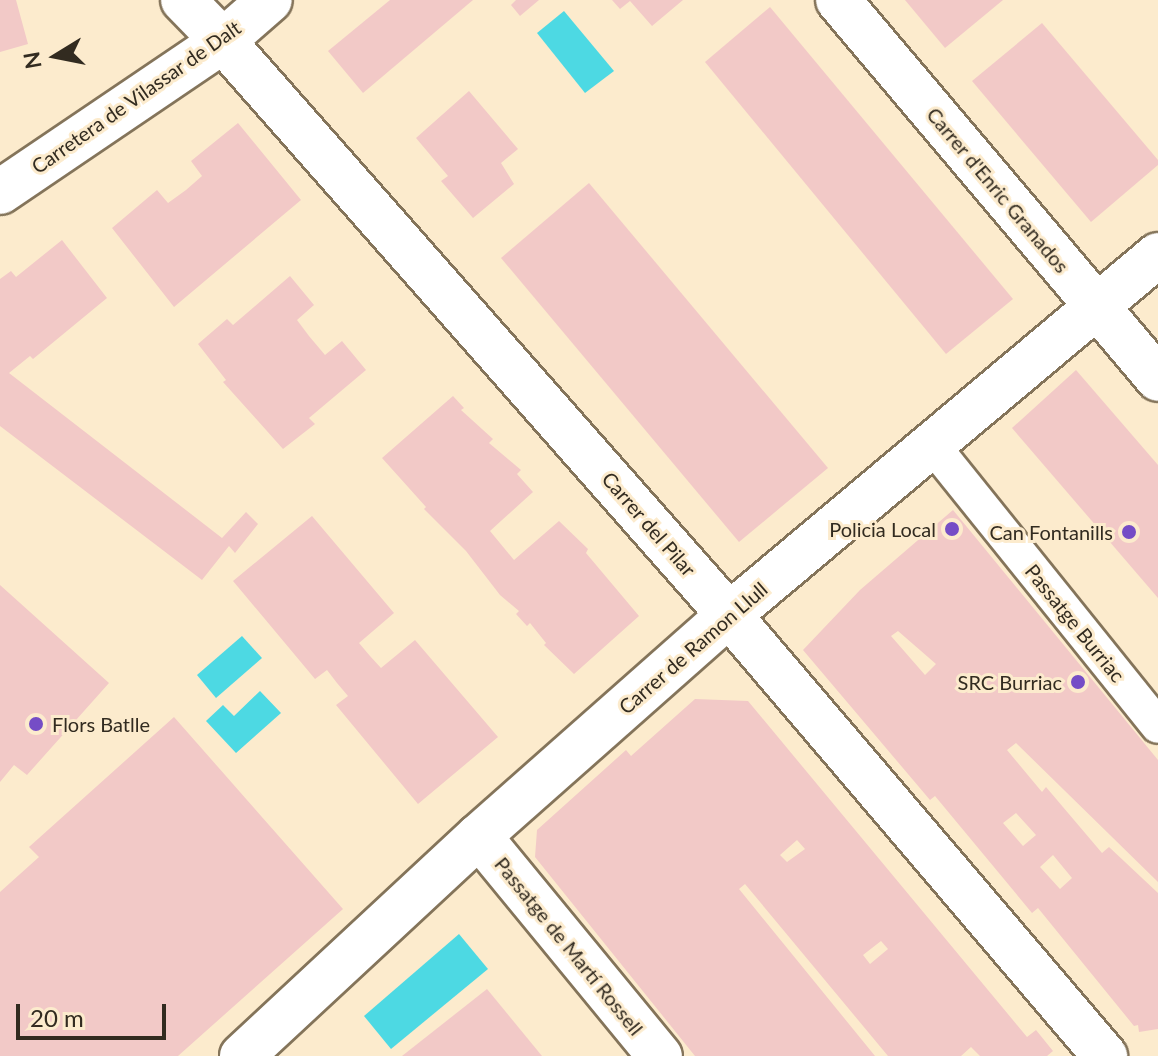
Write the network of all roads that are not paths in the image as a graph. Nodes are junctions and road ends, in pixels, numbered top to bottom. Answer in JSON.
{"nodes":[{"id":1,"x":183,"y":0,"type":"edge"},
{"id":2,"x":270,"y":0,"type":"edge"},
{"id":3,"x":838,"y":0,"type":"edge"},
{"id":4,"x":223,"y":41,"type":"junction"},
{"id":5,"x":0,"y":192,"type":"edge"},
{"id":6,"x":1158,"y":255,"type":"edge"},
{"id":7,"x":1098,"y":308,"type":"junction"},
{"id":8,"x":1158,"y":379,"type":"edge"},
{"id":9,"x":933,"y":446,"type":"junction"},
{"id":10,"x":729,"y":615,"type":"junction"},
{"id":11,"x":1158,"y":726,"type":"edge"},
{"id":12,"x":479,"y":836,"type":"junction"},
{"id":13,"x":242,"y":1056,"type":"edge"},
{"id":14,"x":660,"y":1056,"type":"edge"},
{"id":15,"x":1105,"y":1056,"type":"edge"}],
"edges":[{"from":1,"to":4,"type":"street","name":"Carrer del Pilar"},
{"from":2,"to":4,"type":"street","name":"Carretera de Vilassar de Dalt"},
{"from":3,"to":7,"type":"street","name":"Carrer d'Enric Granados"},
{"from":4,"to":5,"type":"street","name":"Carretera de Vilassar de Dalt"},
{"from":4,"to":10,"type":"street","name":"Carrer del Pilar"},
{"from":6,"to":7,"type":"street","name":"Carrer de Ramon Llull"},
{"from":7,"to":8,"type":"street","name":"Carrer d'Enric Granados"},
{"from":7,"to":9,"type":"street","name":"Carrer de Ramon Llull"},
{"from":9,"to":10,"type":"street","name":"Carrer de Ramon Llull"},
{"from":9,"to":11,"type":"street","name":"Passatge Burriac"},
{"from":10,"to":12,"type":"street","name":"Carrer de Ramon Llull"},
{"from":10,"to":15,"type":"street","name":"Carrer del Pilar"},
{"from":12,"to":13,"type":"street","name":"Carrer de Ramon Llull"},
{"from":12,"to":14,"type":"street","name":"Passatge de Martí Rossell"}]}
